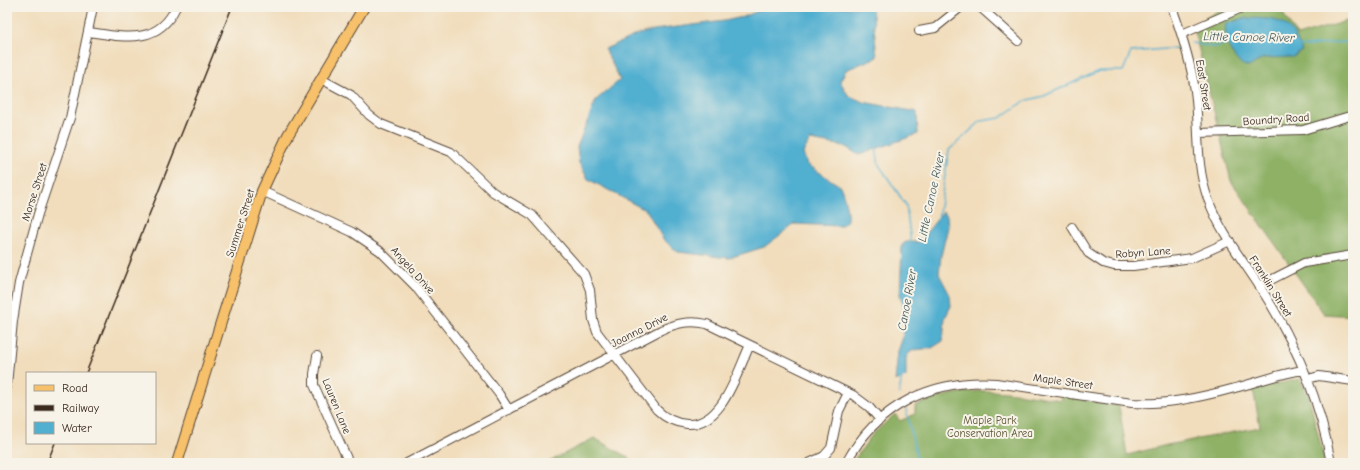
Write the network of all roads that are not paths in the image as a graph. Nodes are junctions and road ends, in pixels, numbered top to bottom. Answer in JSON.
{"nodes":[{"id":1,"x":94,"y":7,"type":"edge"},
{"id":2,"x":176,"y":7,"type":"edge"},
{"id":3,"x":364,"y":7,"type":"edge"},
{"id":4,"x":961,"y":7,"type":"edge"},
{"id":5,"x":980,"y":7,"type":"edge"},
{"id":6,"x":1172,"y":7,"type":"edge"},
{"id":7,"x":1244,"y":7,"type":"edge"},
{"id":8,"x":919,"y":31,"type":"dead end"},
{"id":9,"x":89,"y":32,"type":"junction"},
{"id":10,"x":1182,"y":34,"type":"junction"},
{"id":11,"x":1018,"y":41,"type":"dead end"},
{"id":12,"x":321,"y":78,"type":"junction"},
{"id":13,"x":1353,"y":115,"type":"edge"},
{"id":14,"x":1198,"y":122,"type":"joint"},
{"id":15,"x":1198,"y":134,"type":"junction"},
{"id":16,"x":262,"y":191,"type":"junction"},
{"id":17,"x":1072,"y":227,"type":"dead end"},
{"id":18,"x":1230,"y":242,"type":"junction"},
{"id":19,"x":1353,"y":256,"type":"edge"},
{"id":20,"x":1259,"y":286,"type":"junction"},
{"id":21,"x":750,"y":345,"type":"junction"},
{"id":22,"x":615,"y":354,"type":"junction"},
{"id":23,"x":317,"y":356,"type":"dead end"},
{"id":24,"x":1304,"y":370,"type":"junction"},
{"id":25,"x":1308,"y":379,"type":"junction"},
{"id":26,"x":1353,"y":381,"type":"edge"},
{"id":27,"x":7,"y":385,"type":"edge"},
{"id":28,"x":848,"y":393,"type":"junction"},
{"id":29,"x":509,"y":410,"type":"junction"},
{"id":30,"x":880,"y":420,"type":"junction"},
{"id":31,"x":177,"y":463,"type":"edge"},
{"id":32,"x":349,"y":463,"type":"edge"},
{"id":33,"x":407,"y":463,"type":"edge"},
{"id":34,"x":809,"y":463,"type":"edge"},
{"id":35,"x":846,"y":463,"type":"edge"},
{"id":36,"x":1331,"y":463,"type":"edge"}],
"edges":[{"from":1,"to":9,"type":"street","name":"Morse Street"},
{"from":2,"to":9,"type":"street"},
{"from":3,"to":12,"type":"main road","name":"Summer Street"},
{"from":4,"to":8,"type":"street"},
{"from":5,"to":11,"type":"street"},
{"from":6,"to":10,"type":"street","name":"East Street"},
{"from":7,"to":10,"type":"street"},
{"from":9,"to":27,"type":"street","name":"Morse Street"},
{"from":10,"to":14,"type":"street","name":"East Street"},
{"from":12,"to":16,"type":"main road","name":"Summer Street"},
{"from":12,"to":22,"type":"street"},
{"from":13,"to":15,"type":"street","name":"Boundry Road"},
{"from":14,"to":15,"type":"street","name":"Franklin Street"},
{"from":15,"to":18,"type":"street","name":"Franklin Street"},
{"from":16,"to":29,"type":"street","name":"Angela Drive"},
{"from":16,"to":31,"type":"main road","name":"Summer Street"},
{"from":17,"to":18,"type":"street","name":"Robyn Lane"},
{"from":18,"to":20,"type":"street","name":"Franklin Street"},
{"from":19,"to":20,"type":"street"},
{"from":20,"to":24,"type":"street","name":"Franklin Street"},
{"from":21,"to":22,"type":"street","name":"Joanna Drive"},
{"from":21,"to":22,"type":"street"},
{"from":21,"to":28,"type":"street","name":"Joanna Drive"},
{"from":22,"to":29,"type":"street","name":"Joanna Drive"},
{"from":23,"to":32,"type":"street","name":"Lauren Lane"},
{"from":24,"to":25,"type":"street","name":"Franklin Street"},
{"from":24,"to":30,"type":"street","name":"Maple Street"},
{"from":25,"to":26,"type":"street"},
{"from":25,"to":36,"type":"street","name":"Franklin Street"},
{"from":28,"to":30,"type":"street","name":"Joanna Drive"},
{"from":28,"to":34,"type":"street"},
{"from":29,"to":33,"type":"street","name":"Joanna Drive"},
{"from":30,"to":35,"type":"street","name":"Maple Street"}]}
